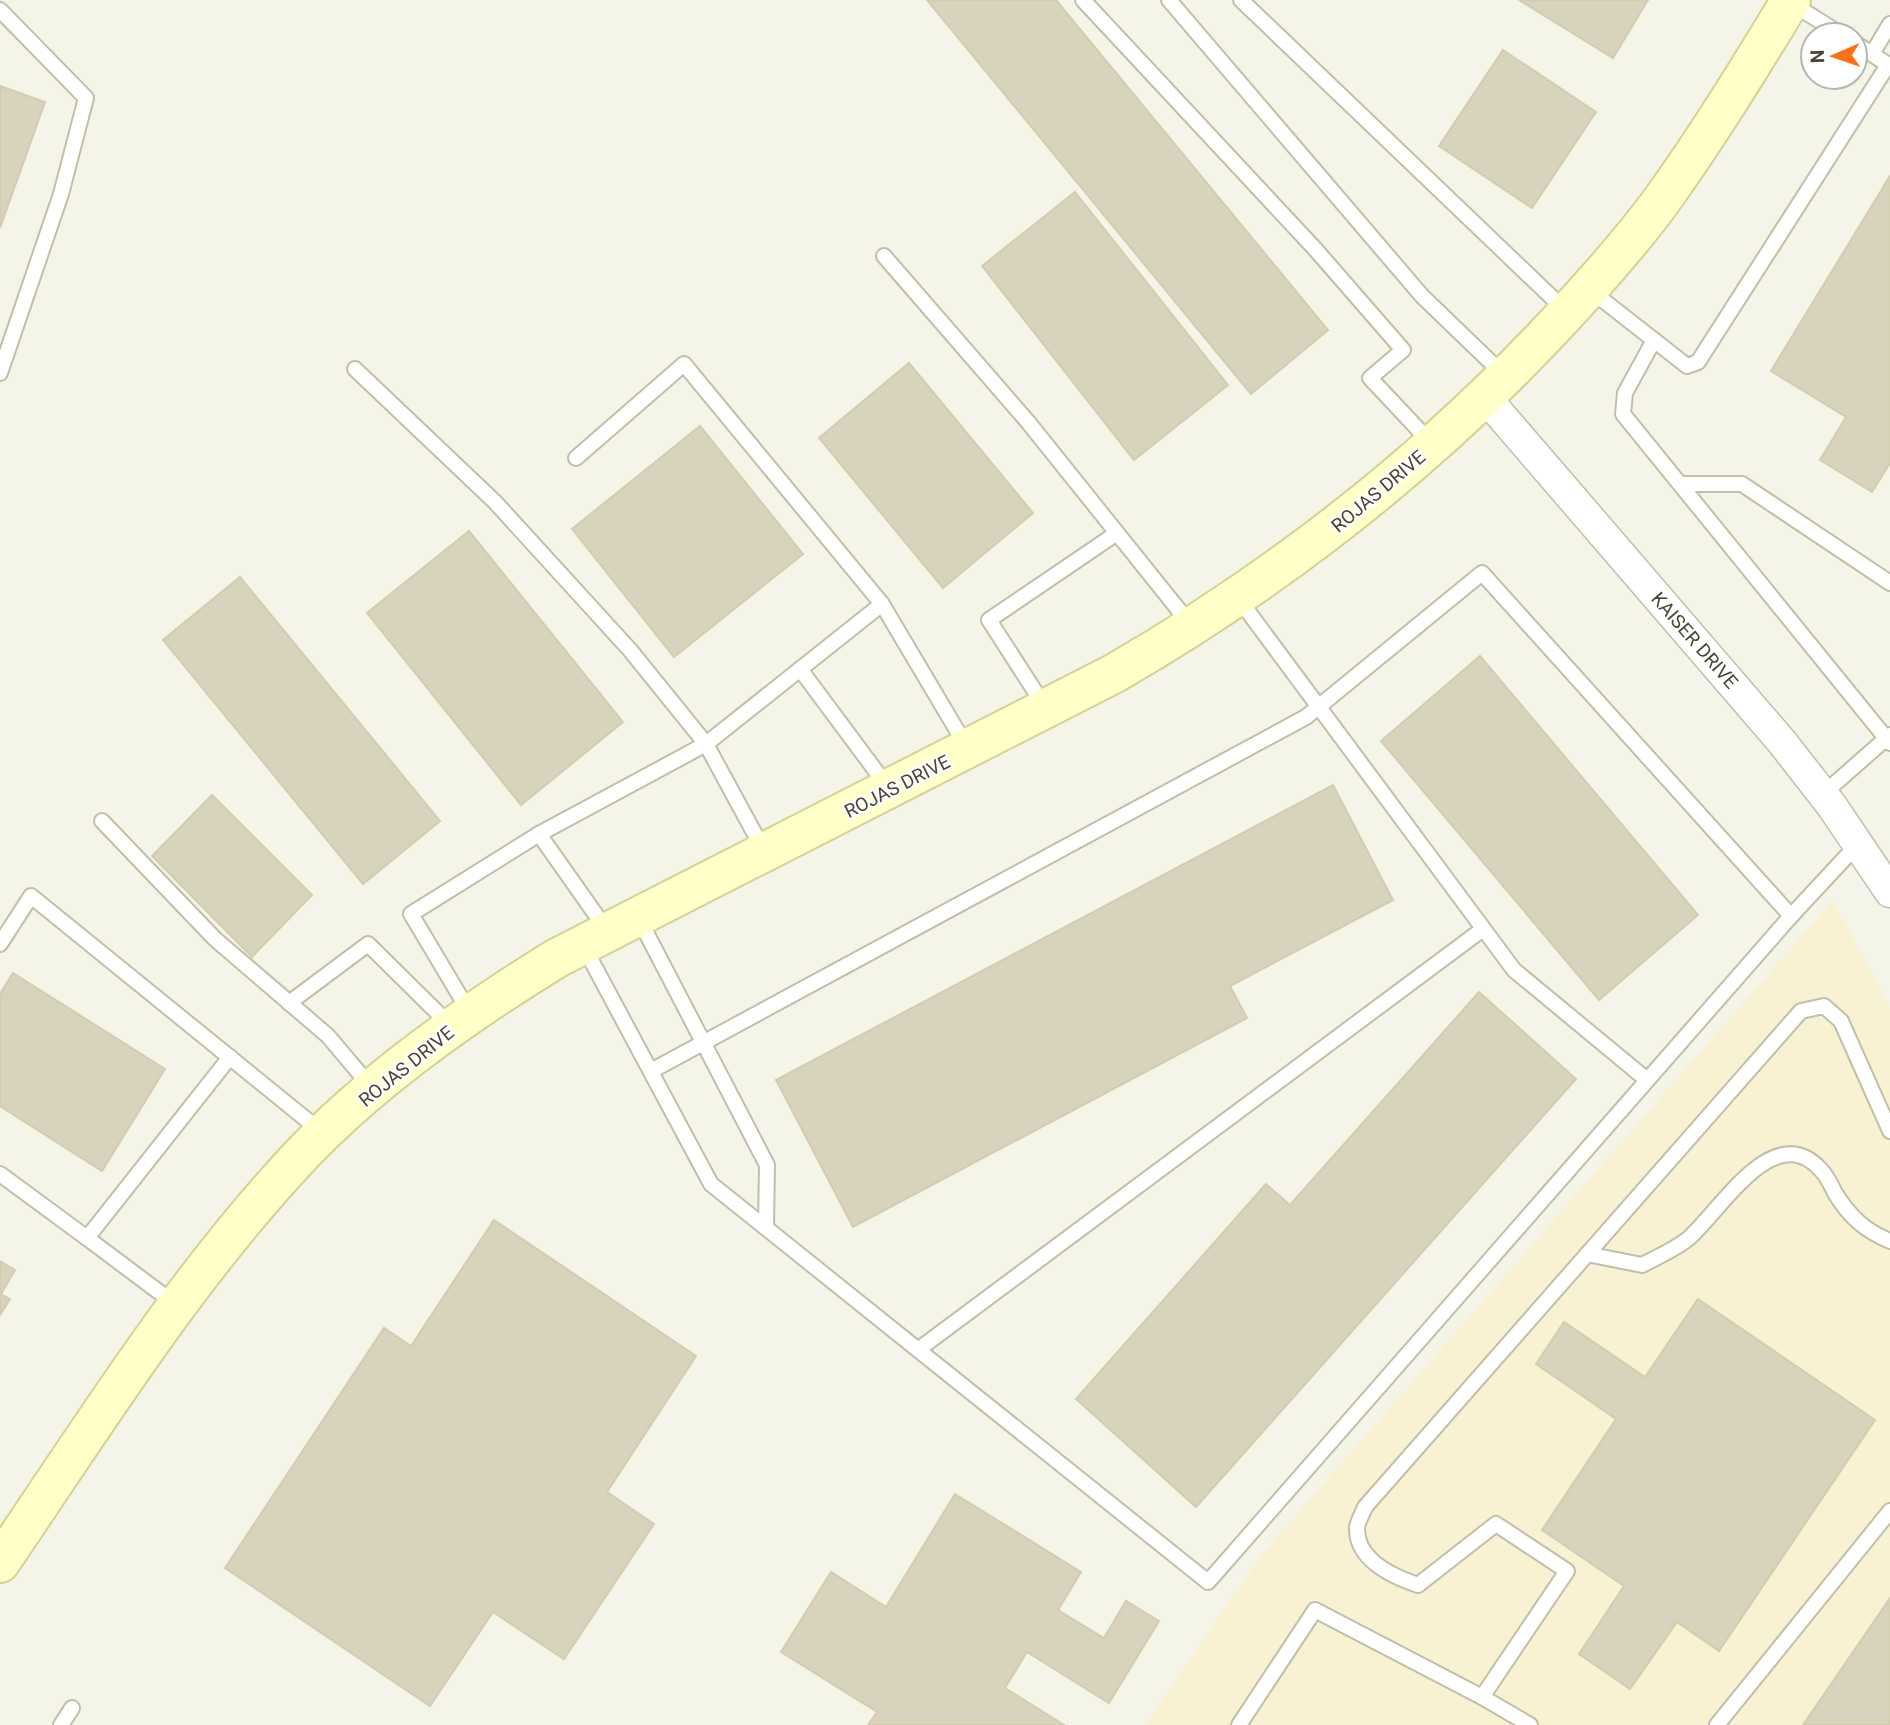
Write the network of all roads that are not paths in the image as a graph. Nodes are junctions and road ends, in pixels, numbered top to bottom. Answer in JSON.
{"nodes":[{"id":1,"x":1083,"y":0,"type":"edge"},
{"id":2,"x":1169,"y":0,"type":"edge"},
{"id":3,"x":1241,"y":0,"type":"edge"},
{"id":4,"x":1790,"y":1,"type":"edge"},
{"id":5,"x":0,"y":10,"type":"edge"},
{"id":6,"x":1821,"y":21,"type":"edge"},
{"id":7,"x":1890,"y":24,"type":"edge"},
{"id":8,"x":1869,"y":52,"type":"edge"},
{"id":9,"x":1872,"y":54,"type":"junction"},
{"id":10,"x":1889,"y":65,"type":"edge"},
{"id":11,"x":884,"y":256,"type":"dead end"},
{"id":12,"x":1578,"y":301,"type":"junction"},
{"id":13,"x":1654,"y":340,"type":"junction"},
{"id":14,"x":355,"y":369,"type":"dead end"},
{"id":15,"x":0,"y":373,"type":"edge"},
{"id":16,"x":1496,"y":387,"type":"junction"},
{"id":17,"x":1433,"y":445,"type":"junction"},
{"id":18,"x":576,"y":458,"type":"dead end"},
{"id":19,"x":1681,"y":484,"type":"junction"},
{"id":20,"x":1117,"y":533,"type":"junction"},
{"id":21,"x":1890,"y":583,"type":"edge"},
{"id":22,"x":1238,"y":598,"type":"junction"},
{"id":23,"x":882,"y":604,"type":"junction"},
{"id":24,"x":1194,"y":628,"type":"junction"},
{"id":25,"x":800,"y":669,"type":"junction"},
{"id":26,"x":1317,"y":708,"type":"junction"},
{"id":27,"x":1046,"y":709,"type":"junction"},
{"id":28,"x":1889,"y":739,"type":"edge"},
{"id":29,"x":706,"y":744,"type":"junction"},
{"id":30,"x":968,"y":750,"type":"junction"},
{"id":31,"x":890,"y":790,"type":"junction"},
{"id":32,"x":1823,"y":794,"type":"junction"},
{"id":33,"x":102,"y":821,"type":"dead end"},
{"id":34,"x":539,"y":834,"type":"junction"},
{"id":35,"x":1858,"y":844,"type":"junction"},
{"id":36,"x":765,"y":853,"type":"junction"},
{"id":37,"x":1890,"y":892,"type":"edge"},
{"id":38,"x":1791,"y":916,"type":"junction"},
{"id":39,"x":1483,"y":929,"type":"junction"},
{"id":40,"x":610,"y":931,"type":"junction"},
{"id":41,"x":0,"y":944,"type":"edge"},
{"id":42,"x":289,"y":1003,"type":"junction"},
{"id":43,"x":462,"y":1021,"type":"junction"},
{"id":44,"x":703,"y":1041,"type":"junction"},
{"id":45,"x":230,"y":1057,"type":"junction"},
{"id":46,"x":650,"y":1071,"type":"junction"},
{"id":47,"x":1647,"y":1080,"type":"junction"},
{"id":48,"x":374,"y":1090,"type":"junction"},
{"id":49,"x":1890,"y":1131,"type":"edge"},
{"id":50,"x":324,"y":1134,"type":"junction"},
{"id":51,"x":0,"y":1174,"type":"edge"},
{"id":52,"x":766,"y":1225,"type":"junction"},
{"id":53,"x":87,"y":1238,"type":"junction"},
{"id":54,"x":1890,"y":1241,"type":"edge"},
{"id":55,"x":1587,"y":1254,"type":"junction"},
{"id":56,"x":177,"y":1305,"type":"junction"},
{"id":57,"x":919,"y":1349,"type":"junction"},
{"id":58,"x":1890,"y":1511,"type":"edge"},
{"id":59,"x":0,"y":1563,"type":"edge"},
{"id":60,"x":1482,"y":1697,"type":"junction"},
{"id":61,"x":72,"y":1709,"type":"dead end"},
{"id":62,"x":61,"y":1725,"type":"edge"},
{"id":63,"x":1239,"y":1725,"type":"edge"},
{"id":64,"x":1530,"y":1725,"type":"edge"},
{"id":65,"x":1717,"y":1725,"type":"edge"}],
"edges":[{"from":1,"to":17,"type":"lane"},
{"from":2,"to":16,"type":"lane"},
{"from":3,"to":12,"type":"lane"},
{"from":4,"to":6,"type":"lane"},
{"from":4,"to":12,"type":"street","name":"ROJAS DRIVE"},
{"from":5,"to":15,"type":"lane"},
{"from":7,"to":9,"type":"lane"},
{"from":8,"to":9,"type":"lane"},
{"from":9,"to":10,"type":"lane"},
{"from":10,"to":13,"type":"lane"},
{"from":11,"to":20,"type":"lane"},
{"from":12,"to":13,"type":"lane"},
{"from":12,"to":16,"type":"street","name":"ROJAS DRIVE"},
{"from":13,"to":19,"type":"lane"},
{"from":14,"to":29,"type":"lane"},
{"from":16,"to":17,"type":"street","name":"ROJAS DRIVE"},
{"from":16,"to":32,"type":"street","name":"KAISER DRIVE"},
{"from":17,"to":22,"type":"street","name":"ROJAS DRIVE"},
{"from":18,"to":23,"type":"lane"},
{"from":19,"to":21,"type":"lane"},
{"from":19,"to":28,"type":"lane"},
{"from":20,"to":24,"type":"lane"},
{"from":20,"to":27,"type":"lane"},
{"from":22,"to":24,"type":"street","name":"ROJAS DRIVE"},
{"from":22,"to":26,"type":"lane"},
{"from":23,"to":25,"type":"lane"},
{"from":23,"to":30,"type":"lane"},
{"from":24,"to":27,"type":"street","name":"ROJAS DRIVE"},
{"from":25,"to":29,"type":"lane"},
{"from":25,"to":31,"type":"lane"},
{"from":26,"to":38,"type":"lane"},
{"from":26,"to":39,"type":"lane"},
{"from":26,"to":44,"type":"lane"},
{"from":27,"to":30,"type":"street","name":"ROJAS DRIVE"},
{"from":28,"to":32,"type":"lane"},
{"from":29,"to":34,"type":"lane"},
{"from":29,"to":36,"type":"lane"},
{"from":30,"to":31,"type":"street","name":"ROJAS DRIVE"},
{"from":31,"to":36,"type":"street","name":"ROJAS DRIVE"},
{"from":32,"to":35,"type":"street","name":"KAISER DRIVE"},
{"from":33,"to":42,"type":"lane"},
{"from":34,"to":40,"type":"lane"},
{"from":34,"to":43,"type":"lane"},
{"from":35,"to":37,"type":"street","name":"KAISER DRIVE"},
{"from":35,"to":38,"type":"lane"},
{"from":36,"to":40,"type":"street","name":"ROJAS DRIVE"},
{"from":38,"to":47,"type":"lane"},
{"from":39,"to":47,"type":"lane"},
{"from":39,"to":57,"type":"lane"},
{"from":40,"to":43,"type":"street","name":"ROJAS DRIVE"},
{"from":40,"to":44,"type":"lane"},
{"from":40,"to":46,"type":"lane"},
{"from":41,"to":45,"type":"lane"},
{"from":42,"to":43,"type":"lane"},
{"from":42,"to":48,"type":"lane"},
{"from":43,"to":48,"type":"street","name":"ROJAS DRIVE"},
{"from":44,"to":46,"type":"lane"},
{"from":44,"to":52,"type":"lane"},
{"from":45,"to":50,"type":"lane"},
{"from":45,"to":53,"type":"lane"},
{"from":46,"to":52,"type":"lane"},
{"from":47,"to":57,"type":"lane"},
{"from":48,"to":50,"type":"street","name":"ROJAS DRIVE"},
{"from":49,"to":55,"type":"lane"},
{"from":50,"to":56,"type":"street","name":"ROJAS DRIVE"},
{"from":51,"to":53,"type":"lane"},
{"from":52,"to":57,"type":"lane"},
{"from":53,"to":56,"type":"lane"},
{"from":54,"to":55,"type":"lane"},
{"from":55,"to":60,"type":"lane"},
{"from":56,"to":59,"type":"street","name":"ROJAS DRIVE"},
{"from":58,"to":65,"type":"lane"},
{"from":60,"to":63,"type":"lane"},
{"from":60,"to":64,"type":"lane"},
{"from":61,"to":62,"type":"lane"}]}
